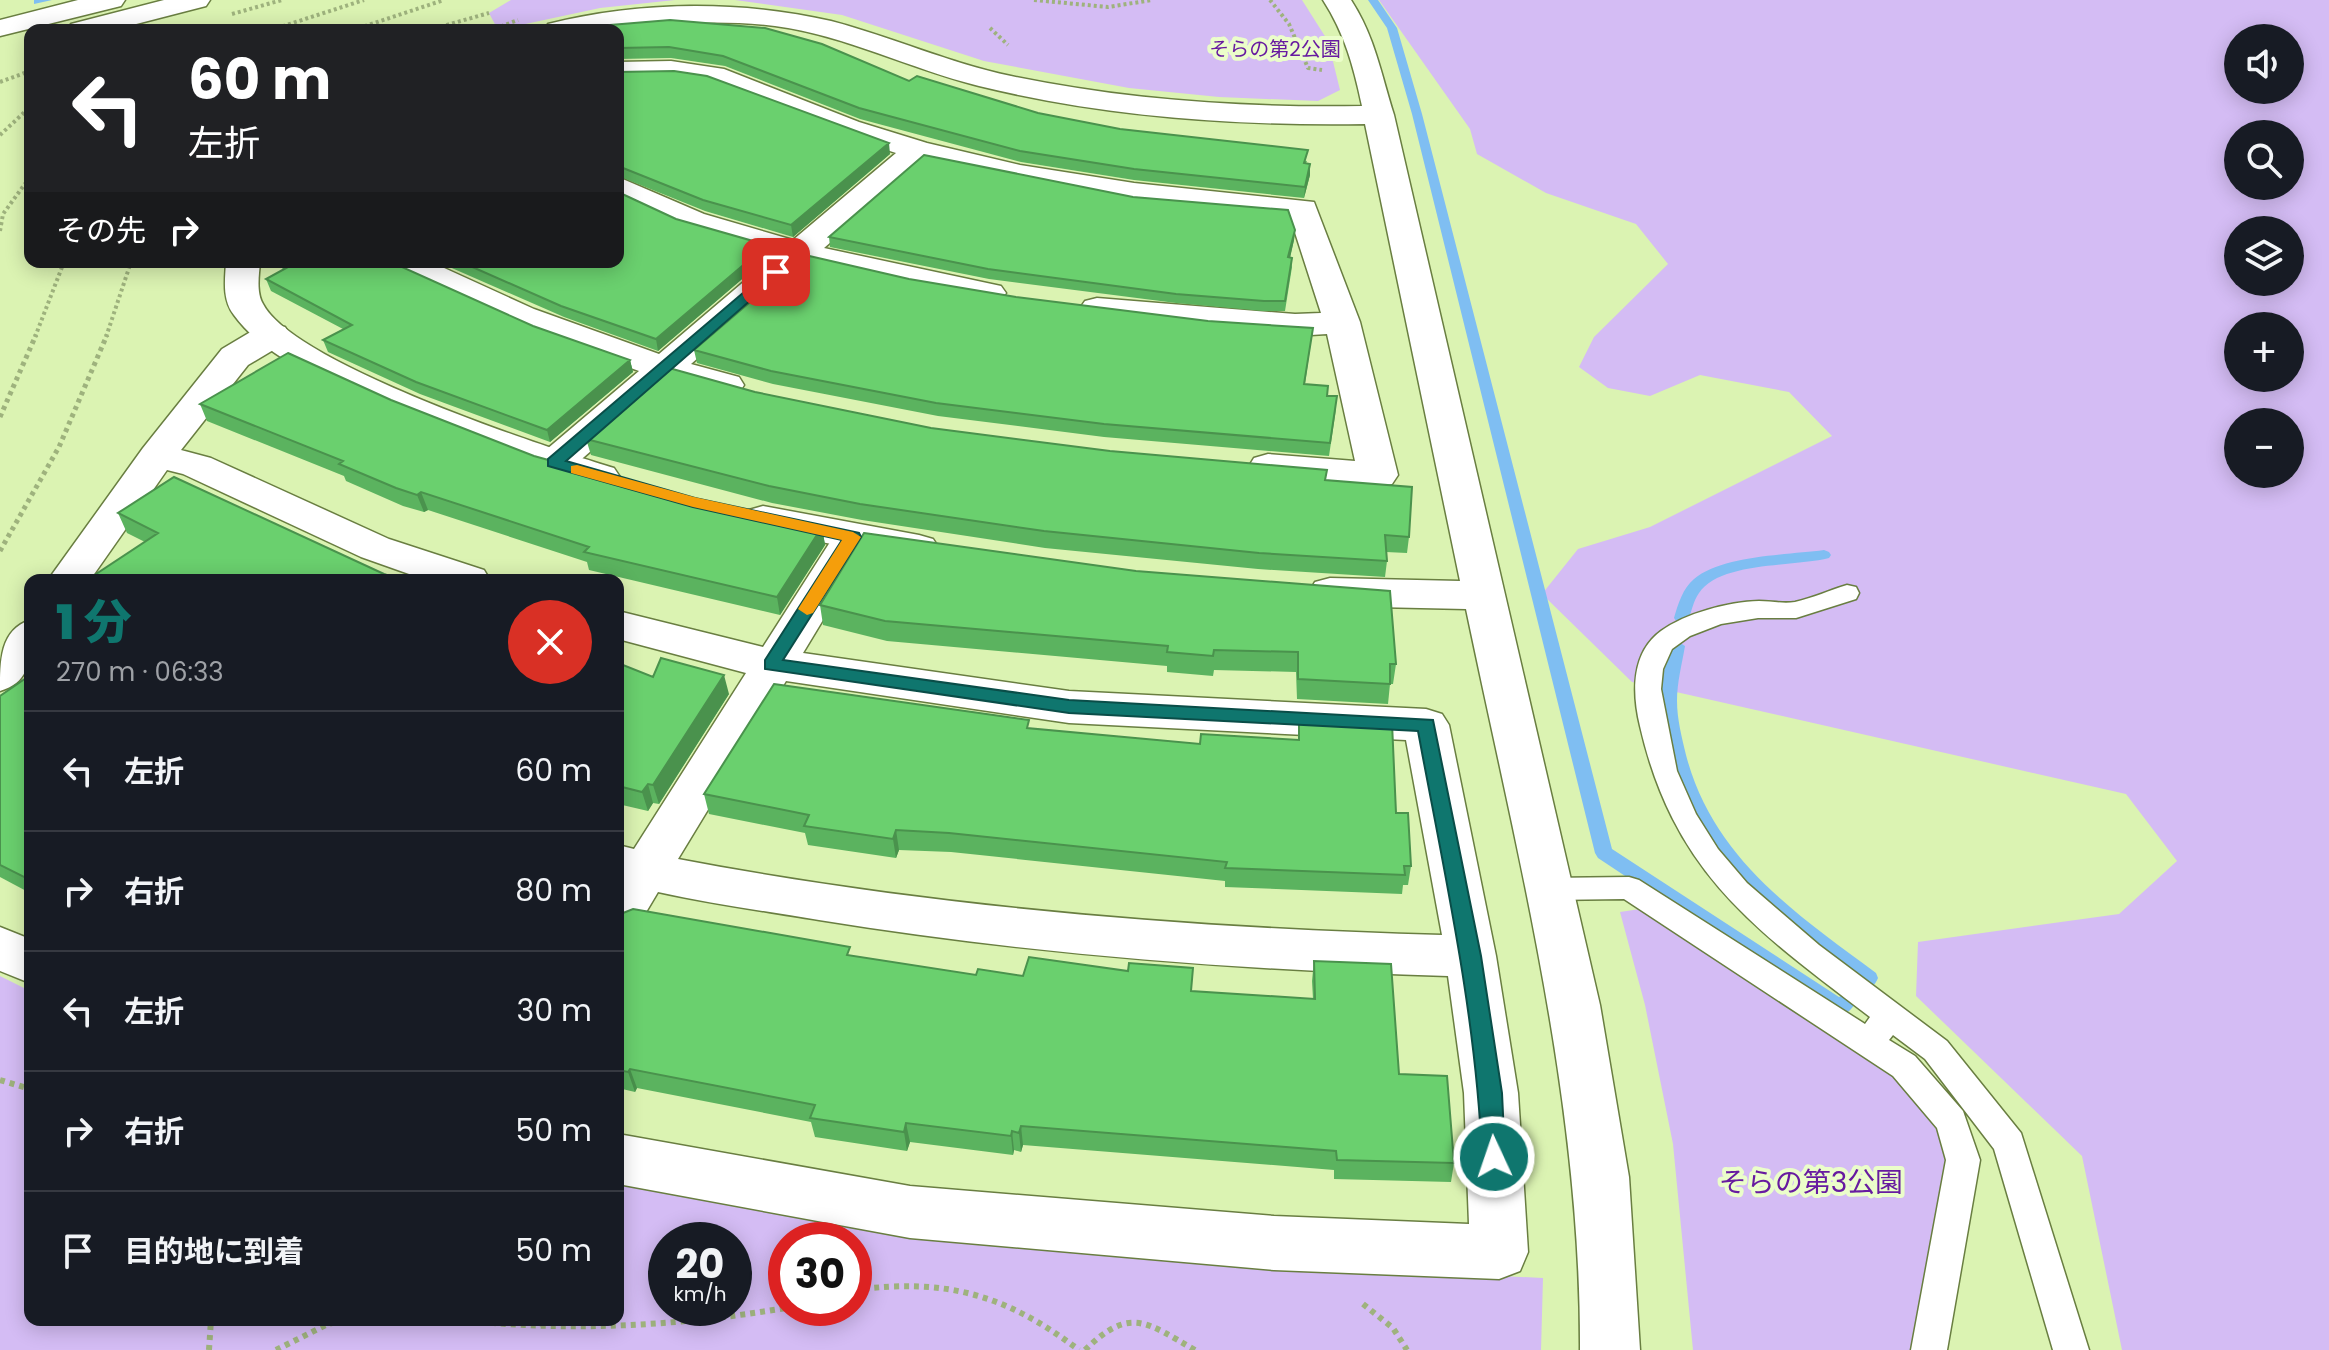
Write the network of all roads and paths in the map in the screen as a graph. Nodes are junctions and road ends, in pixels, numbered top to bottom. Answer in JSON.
{"nodes":[{"id":1,"x":111,"y":0,"type":"edge"},
{"id":2,"x":196,"y":0,"type":"edge"},
{"id":3,"x":364,"y":0,"type":"edge"},
{"id":4,"x":444,"y":0,"type":"edge"},
{"id":5,"x":1034,"y":0,"type":"edge"},
{"id":6,"x":1152,"y":0,"type":"edge"},
{"id":7,"x":1270,"y":0,"type":"edge"},
{"id":8,"x":1337,"y":0,"type":"edge"},
{"id":9,"x":489,"y":13,"type":"dead end"},
{"id":10,"x":104,"y":24,"type":"edge"},
{"id":11,"x":290,"y":24,"type":"edge"},
{"id":12,"x":371,"y":24,"type":"edge"},
{"id":13,"x":450,"y":24,"type":"edge"},
{"id":14,"x":596,"y":24,"type":"edge"},
{"id":15,"x":0,"y":28,"type":"edge"},
{"id":16,"x":24,"y":44,"type":"edge"},
{"id":17,"x":0,"y":50,"type":"edge"},
{"id":18,"x":1308,"y":68,"type":"dead end"},
{"id":19,"x":624,"y":71,"type":"edge"},
{"id":20,"x":24,"y":73,"type":"edge"},
{"id":21,"x":0,"y":82,"type":"edge"},
{"id":22,"x":24,"y":113,"type":"edge"},
{"id":23,"x":1379,"y":115,"type":"junction"},
{"id":24,"x":0,"y":135,"type":"edge"},
{"id":25,"x":918,"y":150,"type":"junction"},
{"id":26,"x":24,"y":185,"type":"edge"},
{"id":27,"x":624,"y":190,"type":"edge"},
{"id":28,"x":0,"y":231,"type":"edge"},
{"id":29,"x":799,"y":253,"type":"junction"},
{"id":30,"x":62,"y":268,"type":"edge"},
{"id":31,"x":129,"y":268,"type":"edge"},
{"id":32,"x":243,"y":268,"type":"edge"},
{"id":33,"x":416,"y":268,"type":"edge"},
{"id":34,"x":1014,"y":297,"type":"edge"},
{"id":35,"x":1058,"y":303,"type":"edge"},
{"id":36,"x":1342,"y":322,"type":"junction"},
{"id":37,"x":272,"y":335,"type":"junction"},
{"id":38,"x":661,"y":368,"type":"junction"},
{"id":39,"x":765,"y":395,"type":"edge"},
{"id":40,"x":0,"y":417,"type":"edge"},
{"id":41,"x":157,"y":456,"type":"junction"},
{"id":42,"x":554,"y":463,"type":"junction"},
{"id":43,"x":1237,"y":463,"type":"edge"},
{"id":44,"x":632,"y":486,"type":"edge"},
{"id":45,"x":731,"y":511,"type":"edge"},
{"id":46,"x":853,"y":537,"type":"junction"},
{"id":47,"x":0,"y":551,"type":"edge"},
{"id":48,"x":957,"y":554,"type":"edge"},
{"id":49,"x":73,"y":574,"type":"edge"},
{"id":50,"x":451,"y":574,"type":"edge"},
{"id":51,"x":1301,"y":590,"type":"edge"},
{"id":52,"x":1847,"y":593,"type":"dead end"},
{"id":53,"x":1483,"y":595,"type":"junction"},
{"id":54,"x":624,"y":627,"type":"edge"},
{"id":55,"x":771,"y":664,"type":"junction"},
{"id":56,"x":632,"y":868,"type":"edge"},
{"id":57,"x":1548,"y":889,"type":"junction"},
{"id":58,"x":624,"y":895,"type":"edge"},
{"id":59,"x":0,"y":947,"type":"edge"},
{"id":60,"x":1471,"y":956,"type":"junction"},
{"id":61,"x":24,"y":959,"type":"edge"},
{"id":62,"x":1890,"y":1015,"type":"junction"},
{"id":63,"x":1869,"y":1043,"type":"junction"},
{"id":64,"x":0,"y":1080,"type":"edge"},
{"id":65,"x":24,"y":1087,"type":"edge"},
{"id":66,"x":624,"y":1160,"type":"edge"},
{"id":67,"x":872,"y":1287,"type":"edge"},
{"id":68,"x":1359,"y":1301,"type":"dead end"},
{"id":69,"x":768,"y":1311,"type":"edge"},
{"id":70,"x":211,"y":1326,"type":"edge"},
{"id":71,"x":324,"y":1326,"type":"edge"},
{"id":72,"x":563,"y":1326,"type":"edge"},
{"id":73,"x":209,"y":1350,"type":"edge"},
{"id":74,"x":276,"y":1350,"type":"edge"},
{"id":75,"x":1082,"y":1350,"type":"edge"},
{"id":76,"x":1195,"y":1350,"type":"edge"},
{"id":77,"x":1407,"y":1350,"type":"edge"},
{"id":78,"x":1610,"y":1350,"type":"edge"},
{"id":79,"x":1929,"y":1350,"type":"edge"},
{"id":80,"x":2071,"y":1350,"type":"edge"}],
"edges":[{"from":1,"to":15,"type":"street"},
{"from":2,"to":10,"type":"street"},
{"from":3,"to":11,"type":"path"},
{"from":4,"to":12,"type":"path"},
{"from":5,"to":6,"type":"path"},
{"from":7,"to":18,"type":"path"},
{"from":8,"to":23,"type":"street"},
{"from":9,"to":13,"type":"path"},
{"from":14,"to":23,"type":"street"},
{"from":16,"to":17,"type":"street"},
{"from":19,"to":25,"type":"street"},
{"from":20,"to":21,"type":"path"},
{"from":22,"to":24,"type":"path"},
{"from":23,"to":53,"type":"street"},
{"from":25,"to":29,"type":"street"},
{"from":25,"to":36,"type":"street"},
{"from":26,"to":28,"type":"path"},
{"from":27,"to":29,"type":"street"},
{"from":29,"to":34,"type":"street"},
{"from":29,"to":38,"type":"street"},
{"from":30,"to":40,"type":"path"},
{"from":31,"to":47,"type":"path"},
{"from":32,"to":37,"type":"street"},
{"from":33,"to":38,"type":"street"},
{"from":35,"to":36,"type":"street"},
{"from":36,"to":43,"type":"street"},
{"from":37,"to":41,"type":"street"},
{"from":37,"to":42,"type":"street"},
{"from":38,"to":39,"type":"street"},
{"from":38,"to":42,"type":"street"},
{"from":41,"to":49,"type":"street"},
{"from":41,"to":50,"type":"street"},
{"from":42,"to":44,"type":"street"},
{"from":45,"to":46,"type":"street"},
{"from":46,"to":48,"type":"street"},
{"from":46,"to":55,"type":"street"},
{"from":51,"to":53,"type":"street"},
{"from":52,"to":62,"type":"lane"},
{"from":53,"to":57,"type":"street"},
{"from":54,"to":55,"type":"street"},
{"from":55,"to":56,"type":"street"},
{"from":55,"to":60,"type":"street"},
{"from":56,"to":58,"type":"street"},
{"from":56,"to":60,"type":"street"},
{"from":57,"to":63,"type":"lane"},
{"from":57,"to":78,"type":"street"},
{"from":59,"to":61,"type":"street"},
{"from":60,"to":66,"type":"street"},
{"from":62,"to":63,"type":"lane"},
{"from":62,"to":80,"type":"lane"},
{"from":63,"to":79,"type":"lane"},
{"from":64,"to":65,"type":"path"},
{"from":67,"to":75,"type":"path"},
{"from":68,"to":77,"type":"path"},
{"from":69,"to":72,"type":"path"},
{"from":70,"to":73,"type":"path"},
{"from":71,"to":74,"type":"path"},
{"from":75,"to":76,"type":"path"}]}
